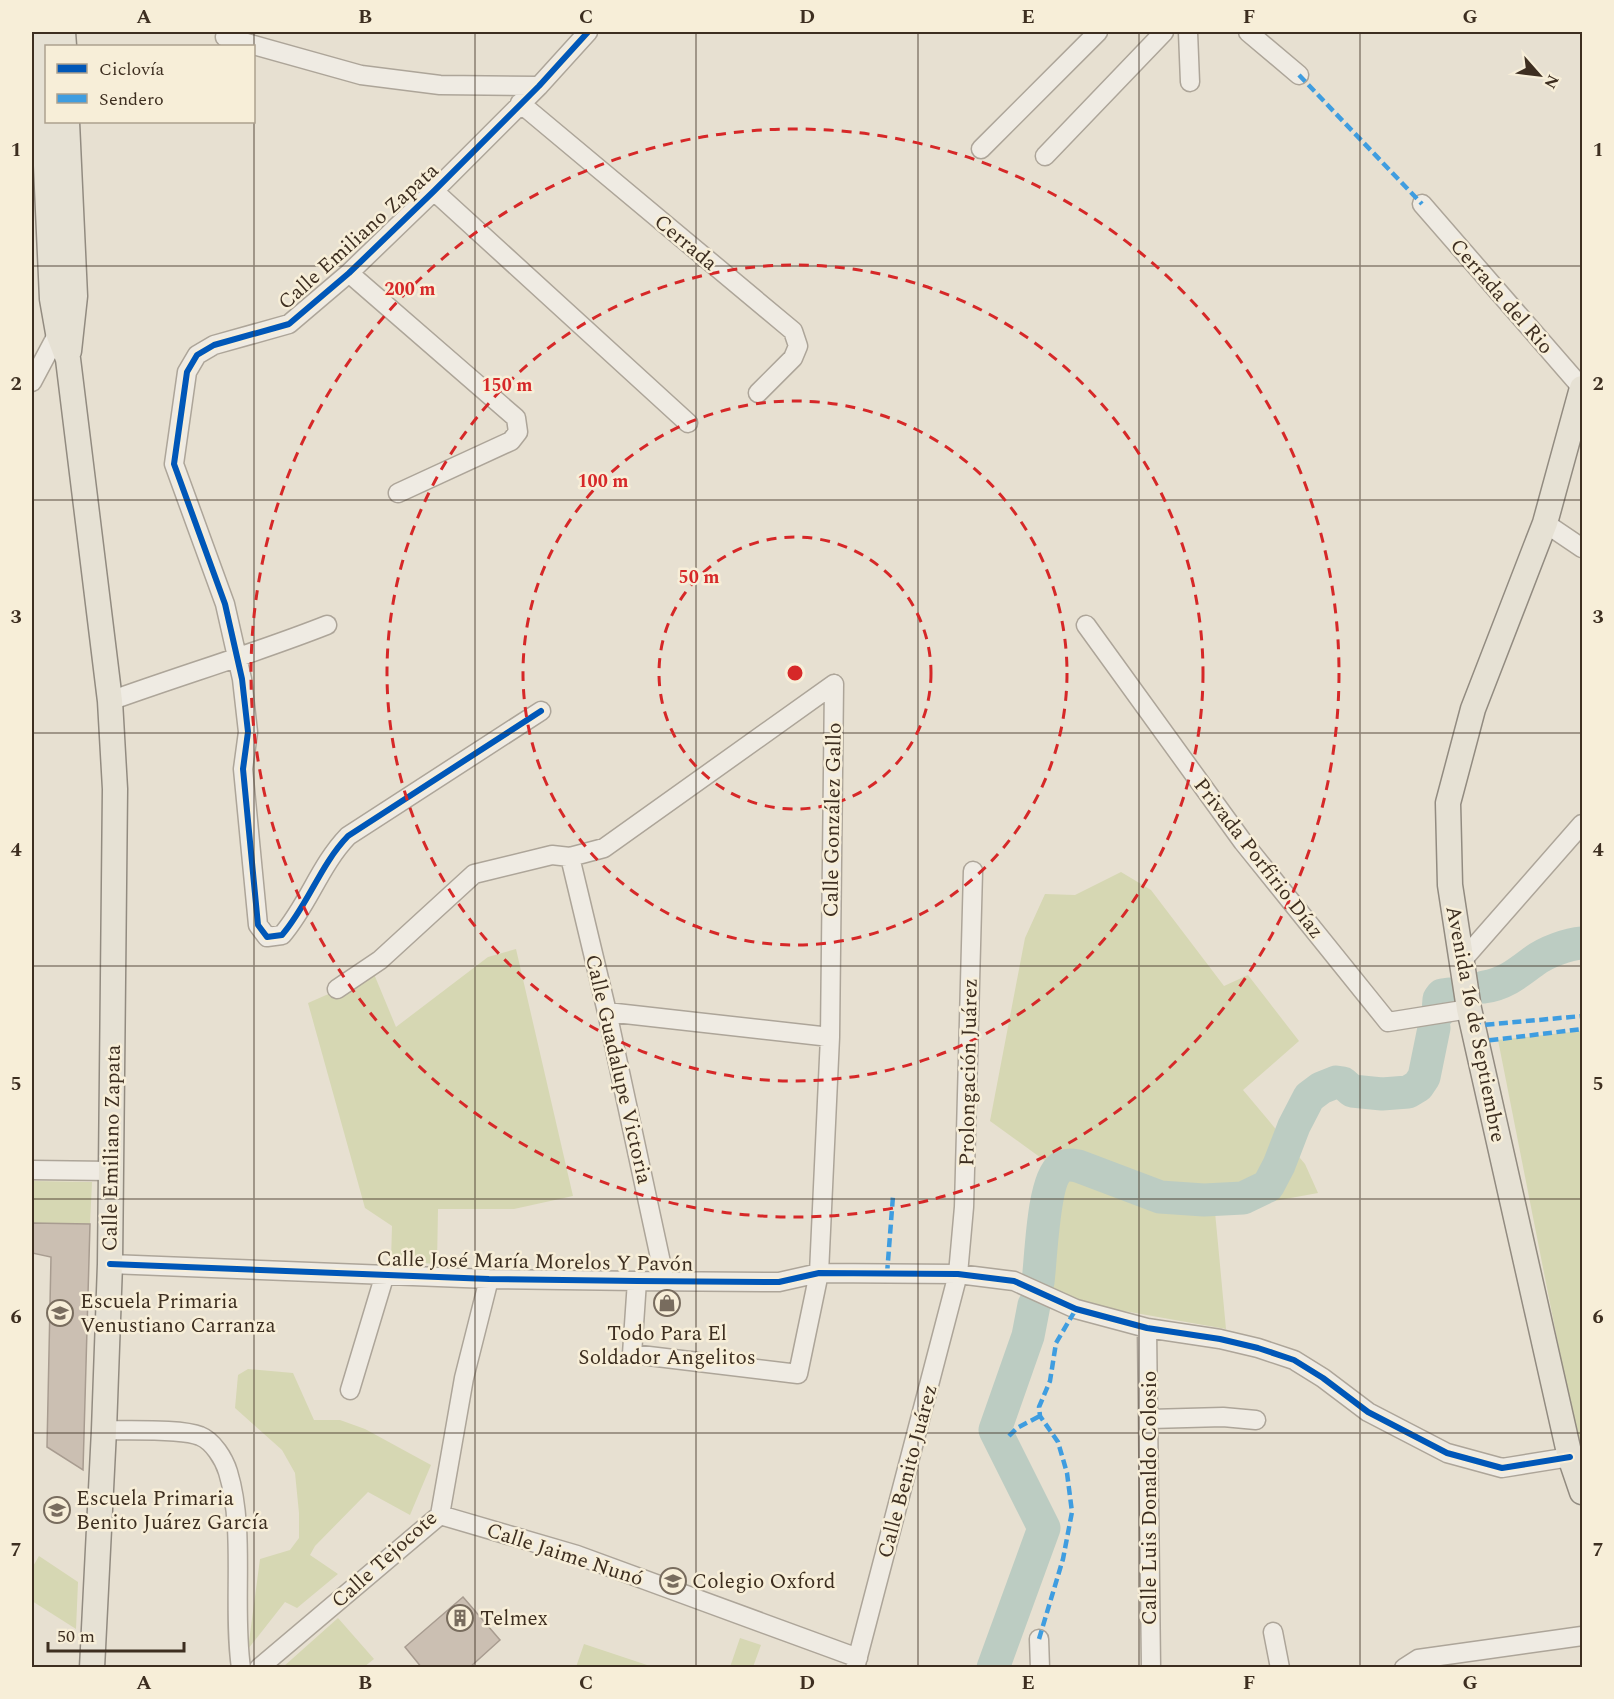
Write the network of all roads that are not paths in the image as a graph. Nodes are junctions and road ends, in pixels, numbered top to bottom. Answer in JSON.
{"nodes":[{"id":1,"x":40,"y":32,"type":"edge"},
{"id":2,"x":588,"y":32,"type":"edge"},
{"id":3,"x":1098,"y":32,"type":"edge"},
{"id":4,"x":1164,"y":32,"type":"edge"},
{"id":5,"x":1188,"y":32,"type":"edge"},
{"id":6,"x":1248,"y":32,"type":"edge"},
{"id":7,"x":225,"y":37,"type":"dead end"},
{"id":8,"x":254,"y":45,"type":"edge"},
{"id":9,"x":255,"y":45,"type":"edge"},
{"id":10,"x":1299,"y":75,"type":"dead end"},
{"id":11,"x":1190,"y":82,"type":"dead end"},
{"id":12,"x":40,"y":83,"type":"edge"},
{"id":13,"x":539,"y":86,"type":"junction"},
{"id":14,"x":520,"y":104,"type":"junction"},
{"id":15,"x":67,"y":123,"type":"edge"},
{"id":16,"x":981,"y":149,"type":"dead end"},
{"id":17,"x":1045,"y":156,"type":"dead end"},
{"id":18,"x":434,"y":190,"type":"junction"},
{"id":19,"x":1422,"y":204,"type":"dead end"},
{"id":20,"x":349,"y":273,"type":"junction"},
{"id":21,"x":65,"y":329,"type":"junction"},
{"id":22,"x":32,"y":382,"type":"edge"},
{"id":23,"x":1582,"y":388,"type":"edge"},
{"id":24,"x":758,"y":393,"type":"dead end"},
{"id":25,"x":688,"y":423,"type":"dead end"},
{"id":26,"x":398,"y":493,"type":"dead end"},
{"id":27,"x":1545,"y":522,"type":"junction"},
{"id":28,"x":1582,"y":548,"type":"edge"},
{"id":29,"x":327,"y":624,"type":"dead end"},
{"id":30,"x":1086,"y":625,"type":"dead end"},
{"id":31,"x":238,"y":657,"type":"junction"},
{"id":32,"x":110,"y":701,"type":"junction"},
{"id":33,"x":542,"y":711,"type":"dead end"},
{"id":34,"x":1582,"y":824,"type":"edge"},
{"id":35,"x":570,"y":857,"type":"junction"},
{"id":36,"x":973,"y":871,"type":"dead end"},
{"id":37,"x":1460,"y":963,"type":"junction"},
{"id":38,"x":337,"y":988,"type":"dead end"},
{"id":39,"x":1469,"y":1009,"type":"junction"},
{"id":40,"x":607,"y":1012,"type":"junction"},
{"id":41,"x":830,"y":1036,"type":"junction"},
{"id":42,"x":32,"y":1170,"type":"edge"},
{"id":43,"x":111,"y":1172,"type":"junction"},
{"id":44,"x":110,"y":1264,"type":"junction"},
{"id":45,"x":819,"y":1273,"type":"junction"},
{"id":46,"x":385,"y":1274,"type":"junction"},
{"id":47,"x":958,"y":1274,"type":"junction"},
{"id":48,"x":489,"y":1279,"type":"junction"},
{"id":49,"x":637,"y":1281,"type":"junction"},
{"id":50,"x":666,"y":1281,"type":"junction"},
{"id":51,"x":1148,"y":1328,"type":"junction"},
{"id":52,"x":350,"y":1390,"type":"dead end"},
{"id":53,"x":1150,"y":1419,"type":"junction"},
{"id":54,"x":1256,"y":1420,"type":"dead end"},
{"id":55,"x":104,"y":1430,"type":"junction"},
{"id":56,"x":1569,"y":1457,"type":"junction"},
{"id":57,"x":1582,"y":1492,"type":"edge"},
{"id":58,"x":440,"y":1515,"type":"junction"},
{"id":59,"x":1273,"y":1632,"type":"dead end"},
{"id":60,"x":1582,"y":1636,"type":"edge"},
{"id":61,"x":1039,"y":1639,"type":"dead end"},
{"id":62,"x":856,"y":1663,"type":"edge"},
{"id":63,"x":92,"y":1668,"type":"edge"},
{"id":64,"x":241,"y":1668,"type":"edge"},
{"id":65,"x":258,"y":1668,"type":"edge"},
{"id":66,"x":1040,"y":1668,"type":"edge"},
{"id":67,"x":1151,"y":1668,"type":"edge"},
{"id":68,"x":1280,"y":1668,"type":"edge"},
{"id":69,"x":1404,"y":1668,"type":"edge"}],
"edges":[{"from":1,"to":12,"type":"main road","name":"Calle Emiliano Zapata"},
{"from":2,"to":13,"type":"street","name":"Calle Emiliano Zapata"},
{"from":3,"to":16,"type":"street"},
{"from":4,"to":17,"type":"street"},
{"from":5,"to":11,"type":"street"},
{"from":6,"to":10,"type":"street"},
{"from":7,"to":8,"type":"street"},
{"from":9,"to":13,"type":"street"},
{"from":12,"to":21,"type":"main road","name":"Calle Emiliano Zapata"},
{"from":13,"to":14,"type":"street","name":"Calle Emiliano Zapata"},
{"from":14,"to":18,"type":"street","name":"Calle Emiliano Zapata"},
{"from":14,"to":24,"type":"street","name":"Cerrada"},
{"from":15,"to":21,"type":"main road","name":"Calle Emiliano Zapata"},
{"from":18,"to":20,"type":"street","name":"Calle Emiliano Zapata"},
{"from":18,"to":25,"type":"street"},
{"from":19,"to":23,"type":"street","name":"Cerrada del Rio"},
{"from":20,"to":26,"type":"street"},
{"from":20,"to":31,"type":"street","name":"Calle Emiliano Zapata"},
{"from":21,"to":22,"type":"street"},
{"from":21,"to":32,"type":"main road","name":"Calle Emiliano Zapata"},
{"from":23,"to":27,"type":"main road","name":"Avenida 16 de Septiembre"},
{"from":27,"to":28,"type":"street"},
{"from":27,"to":37,"type":"main road","name":"Avenida 16 de Septiembre"},
{"from":29,"to":31,"type":"street"},
{"from":30,"to":39,"type":"street","name":"Privada Porfirio Díaz"},
{"from":31,"to":32,"type":"street"},
{"from":31,"to":33,"type":"street","name":"Calle Emiliano Zapata"},
{"from":32,"to":43,"type":"main road","name":"Calle Emiliano Zapata"},
{"from":34,"to":37,"type":"street"},
{"from":35,"to":38,"type":"street"},
{"from":35,"to":40,"type":"street","name":"Calle Guadalupe Victoria"},
{"from":35,"to":41,"type":"street","name":"Calle González Gallo"},
{"from":36,"to":47,"type":"street","name":"Prolongación Juárez"},
{"from":37,"to":39,"type":"main road","name":"Avenida 16 de Septiembre"},
{"from":39,"to":56,"type":"main road","name":"Avenida 16 de Septiembre"},
{"from":40,"to":41,"type":"street"},
{"from":40,"to":50,"type":"street","name":"Calle Guadalupe Victoria"},
{"from":41,"to":45,"type":"street","name":"Calle González Gallo"},
{"from":42,"to":43,"type":"street"},
{"from":43,"to":44,"type":"main road","name":"Calle Emiliano Zapata"},
{"from":44,"to":46,"type":"street","name":"Calle José María Morelos Y Pavón"},
{"from":44,"to":55,"type":"main road","name":"Calle Emiliano Zapata"},
{"from":45,"to":47,"type":"street","name":"Calle José María Morelos Y Pavón"},
{"from":45,"to":49,"type":"street","name":"Calle González Gallo"},
{"from":45,"to":50,"type":"street","name":"Calle José María Morelos Y Pavón"},
{"from":46,"to":48,"type":"street","name":"Calle José María Morelos Y Pavón"},
{"from":46,"to":52,"type":"street"},
{"from":47,"to":51,"type":"street"},
{"from":47,"to":62,"type":"street","name":"Calle Benito Juárez"},
{"from":48,"to":49,"type":"street","name":"Calle José María Morelos Y Pavón"},
{"from":48,"to":58,"type":"street","name":"Calle Tejocote"},
{"from":49,"to":50,"type":"street","name":"Calle José María Morelos Y Pavón"},
{"from":51,"to":53,"type":"street","name":"Calle Luis Donaldo Colosio"},
{"from":51,"to":56,"type":"street"},
{"from":53,"to":54,"type":"street"},
{"from":53,"to":67,"type":"street","name":"Calle Luis Donaldo Colosio"},
{"from":55,"to":63,"type":"main road","name":"Calle Emiliano Zapata"},
{"from":55,"to":64,"type":"street"},
{"from":56,"to":57,"type":"main road","name":"Avenida 16 de Septiembre"},
{"from":58,"to":62,"type":"street","name":"Calle Jaime Nunó"},
{"from":58,"to":65,"type":"street","name":"Calle Tejocote"},
{"from":59,"to":68,"type":"street"},
{"from":60,"to":69,"type":"street"},
{"from":61,"to":66,"type":"street"}]}
